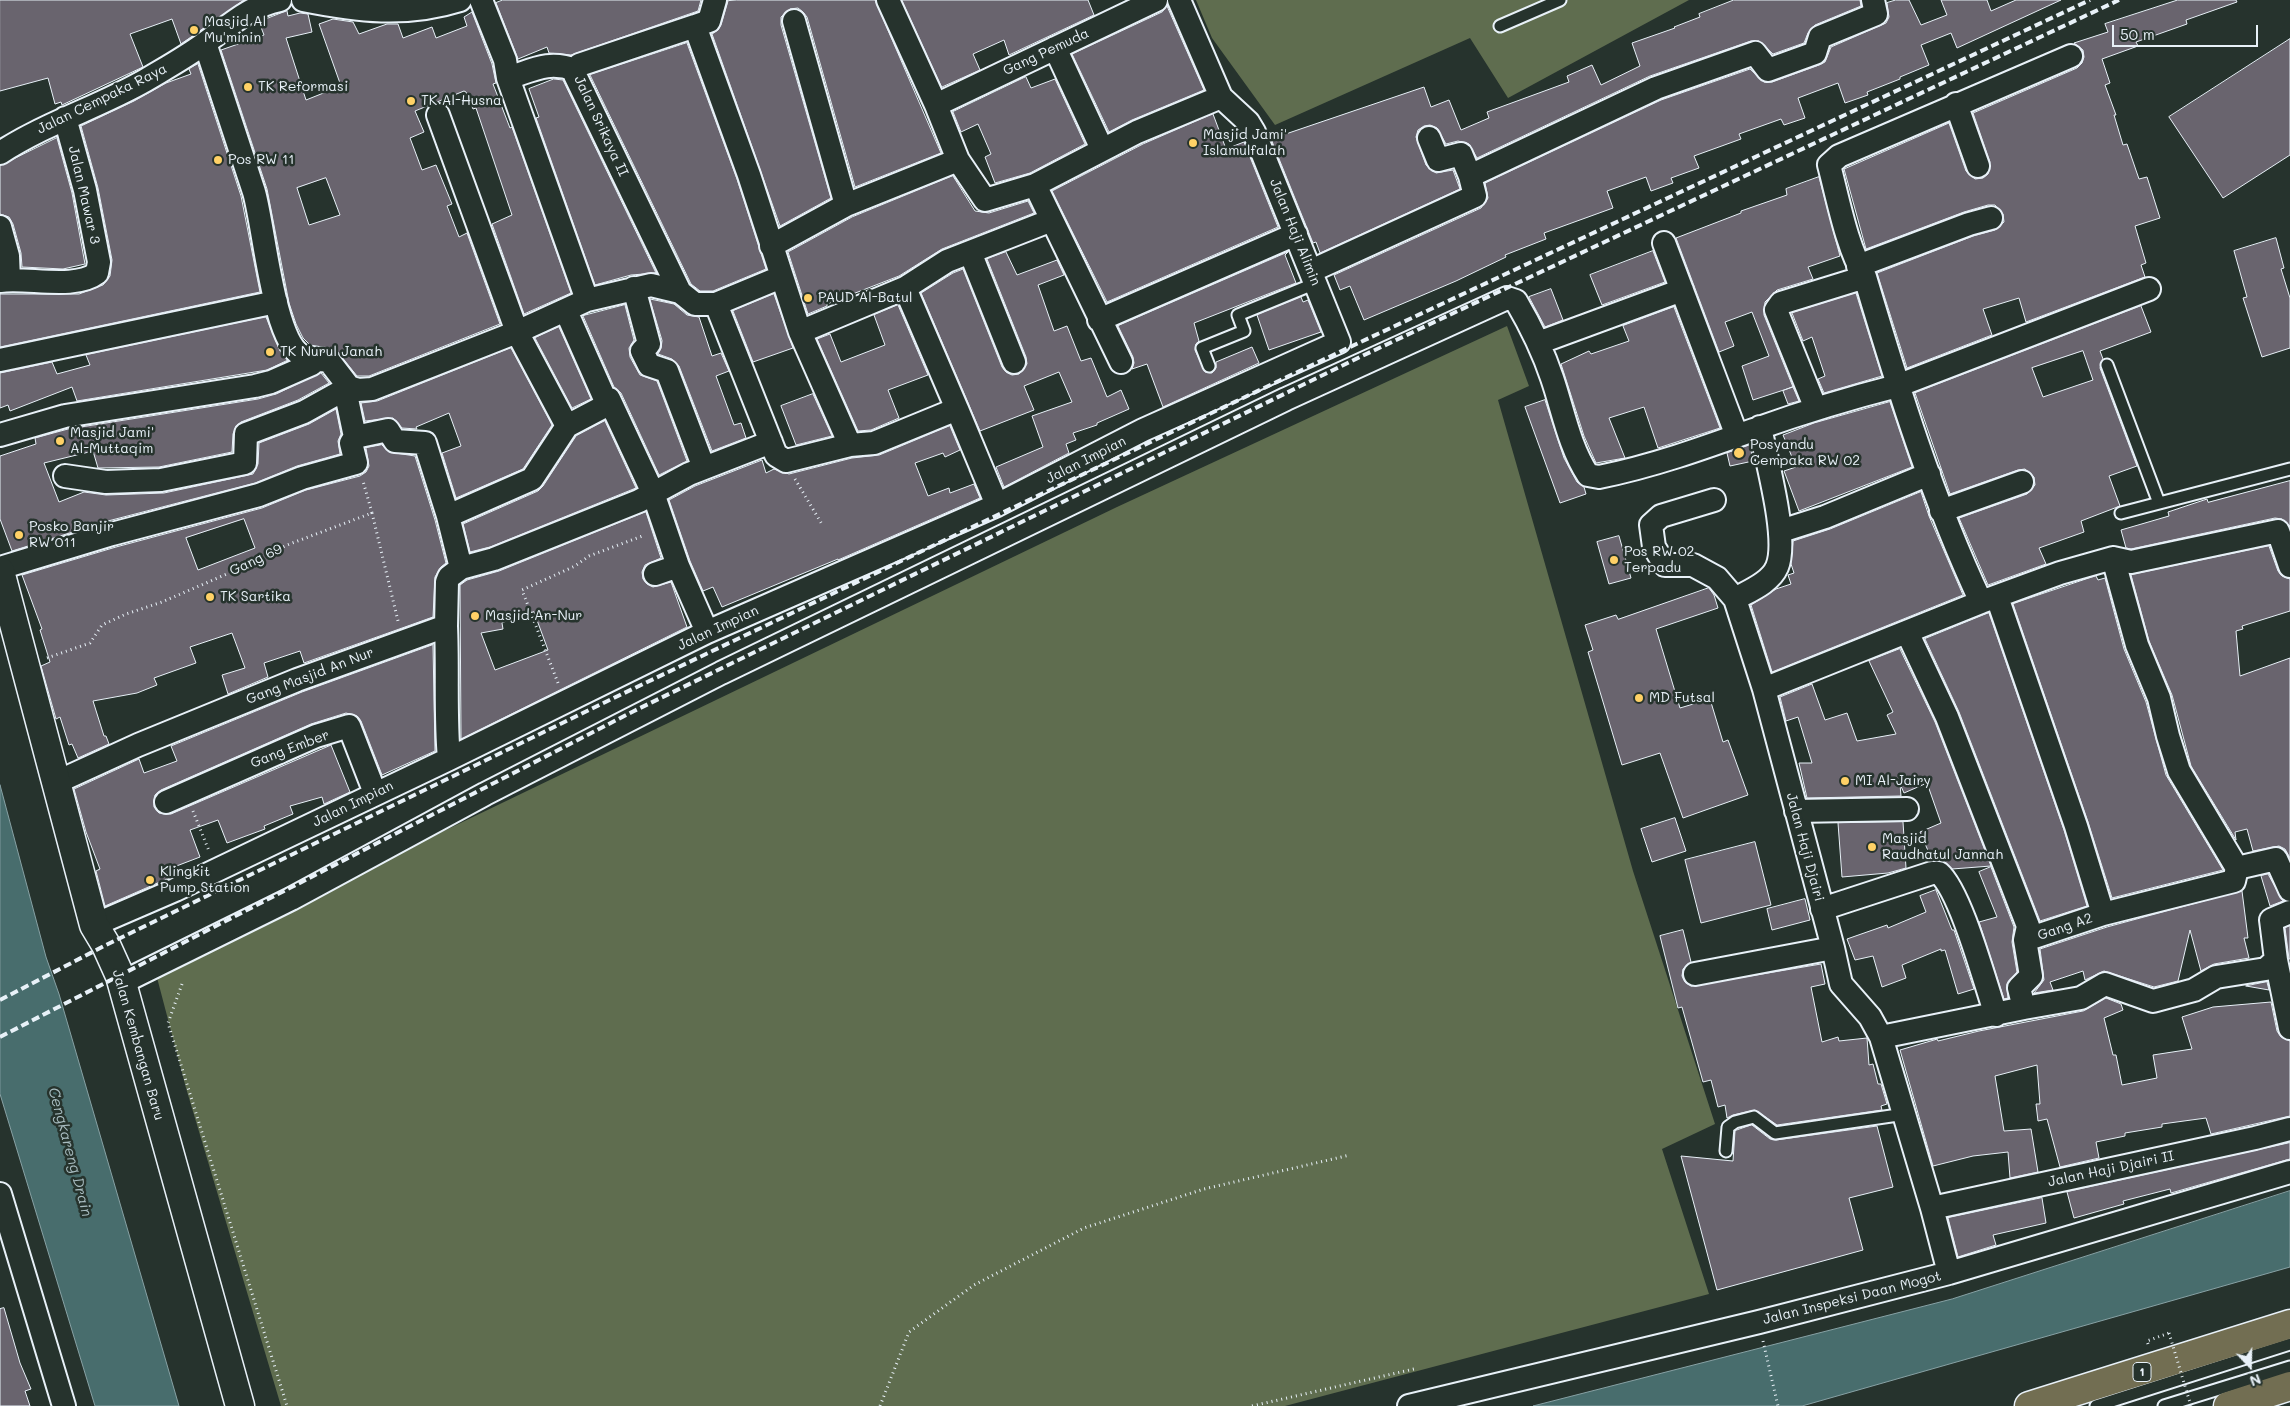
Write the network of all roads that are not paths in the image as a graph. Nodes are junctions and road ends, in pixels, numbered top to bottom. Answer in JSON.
{"nodes":[{"id":1,"x":280,"y":0,"type":"edge"},
{"id":2,"x":302,"y":0,"type":"edge"},
{"id":3,"x":460,"y":0,"type":"edge"},
{"id":4,"x":481,"y":0,"type":"edge"},
{"id":5,"x":715,"y":0,"type":"edge"},
{"id":6,"x":888,"y":0,"type":"edge"},
{"id":7,"x":1156,"y":0,"type":"edge"},
{"id":8,"x":1179,"y":0,"type":"edge"},
{"id":9,"x":1560,"y":0,"type":"edge"},
{"id":10,"x":1873,"y":0,"type":"edge"},
{"id":11,"x":437,"y":3,"type":"edge"},
{"id":12,"x":244,"y":6,"type":"edge"},
{"id":13,"x":794,"y":22,"type":"dead end"},
{"id":14,"x":695,"y":26,"type":"junction"},
{"id":15,"x":1500,"y":26,"type":"dead end"},
{"id":16,"x":205,"y":43,"type":"junction"},
{"id":17,"x":1055,"y":48,"type":"junction"},
{"id":18,"x":2071,"y":56,"type":"dead end"},
{"id":19,"x":575,"y":70,"type":"junction"},
{"id":20,"x":508,"y":78,"type":"junction"},
{"id":21,"x":1222,"y":97,"type":"junction"},
{"id":22,"x":1956,"y":104,"type":"junction"},
{"id":23,"x":936,"y":105,"type":"junction"},
{"id":24,"x":438,"y":115,"type":"dead end"},
{"id":25,"x":65,"y":118,"type":"junction"},
{"id":26,"x":1429,"y":138,"type":"dead end"},
{"id":27,"x":1102,"y":149,"type":"junction"},
{"id":28,"x":0,"y":153,"type":"edge"},
{"id":29,"x":958,"y":160,"type":"junction"},
{"id":30,"x":1978,"y":166,"type":"dead end"},
{"id":31,"x":1470,"y":176,"type":"junction"},
{"id":32,"x":1035,"y":185,"type":"junction"},
{"id":33,"x":846,"y":205,"type":"junction"},
{"id":34,"x":1991,"y":218,"type":"dead end"},
{"id":35,"x":1052,"y":220,"type":"junction"},
{"id":36,"x":0,"y":227,"type":"edge"},
{"id":37,"x":1296,"y":234,"type":"junction"},
{"id":38,"x":1664,"y":244,"type":"dead end"},
{"id":39,"x":771,"y":246,"type":"junction"},
{"id":40,"x":970,"y":252,"type":"junction"},
{"id":41,"x":1861,"y":272,"type":"junction"},
{"id":42,"x":782,"y":277,"type":"junction"},
{"id":43,"x":1314,"y":277,"type":"junction"},
{"id":44,"x":4,"y":280,"type":"edge"},
{"id":45,"x":634,"y":288,"type":"junction"},
{"id":46,"x":905,"y":288,"type":"junction"},
{"id":47,"x":2149,"y":289,"type":"dead end"},
{"id":48,"x":1682,"y":290,"type":"junction"},
{"id":49,"x":680,"y":292,"type":"junction"},
{"id":50,"x":587,"y":300,"type":"junction"},
{"id":51,"x":276,"y":302,"type":"junction"},
{"id":52,"x":716,"y":304,"type":"junction"},
{"id":53,"x":566,"y":310,"type":"junction"},
{"id":54,"x":1099,"y":320,"type":"junction"},
{"id":55,"x":517,"y":332,"type":"junction"},
{"id":56,"x":800,"y":332,"type":"junction"},
{"id":57,"x":1338,"y":339,"type":"junction"},
{"id":58,"x":1538,"y":343,"type":"junction"},
{"id":59,"x":316,"y":359,"type":"junction"},
{"id":60,"x":0,"y":360,"type":"edge"},
{"id":61,"x":1014,"y":362,"type":"dead end"},
{"id":62,"x":1121,"y":362,"type":"dead end"},
{"id":63,"x":1363,"y":362,"type":"junction"},
{"id":64,"x":2107,"y":365,"type":"dead end"},
{"id":65,"x":1209,"y":366,"type":"dead end"},
{"id":66,"x":1897,"y":386,"type":"junction"},
{"id":67,"x":349,"y":387,"type":"junction"},
{"id":68,"x":604,"y":399,"type":"junction"},
{"id":69,"x":957,"y":409,"type":"junction"},
{"id":70,"x":1816,"y":409,"type":"junction"},
{"id":71,"x":566,"y":426,"type":"junction"},
{"id":72,"x":1760,"y":428,"type":"junction"},
{"id":73,"x":0,"y":435,"type":"edge"},
{"id":74,"x":1737,"y":436,"type":"junction"},
{"id":75,"x":355,"y":437,"type":"junction"},
{"id":76,"x":771,"y":442,"type":"junction"},
{"id":77,"x":850,"y":445,"type":"junction"},
{"id":78,"x":704,"y":468,"type":"junction"},
{"id":79,"x":2290,"y":469,"type":"edge"},
{"id":80,"x":1929,"y":474,"type":"junction"},
{"id":81,"x":64,"y":476,"type":"dead end"},
{"id":82,"x":2022,"y":482,"type":"dead end"},
{"id":83,"x":653,"y":493,"type":"junction"},
{"id":84,"x":1714,"y":500,"type":"dead end"},
{"id":85,"x":2159,"y":503,"type":"junction"},
{"id":86,"x":997,"y":506,"type":"junction"},
{"id":87,"x":1941,"y":511,"type":"junction"},
{"id":88,"x":2121,"y":513,"type":"dead end"},
{"id":89,"x":448,"y":516,"type":"junction"},
{"id":90,"x":1781,"y":531,"type":"junction"},
{"id":91,"x":2113,"y":558,"type":"junction"},
{"id":92,"x":678,"y":566,"type":"junction"},
{"id":93,"x":2290,"y":566,"type":"edge"},
{"id":94,"x":461,"y":568,"type":"junction"},
{"id":95,"x":0,"y":570,"type":"edge"},
{"id":96,"x":655,"y":574,"type":"dead end"},
{"id":97,"x":1735,"y":599,"type":"junction"},
{"id":98,"x":1989,"y":600,"type":"junction"},
{"id":99,"x":446,"y":626,"type":"junction"},
{"id":100,"x":707,"y":632,"type":"junction"},
{"id":101,"x":1907,"y":632,"type":"junction"},
{"id":102,"x":1764,"y":689,"type":"junction"},
{"id":103,"x":449,"y":759,"type":"junction"},
{"id":104,"x":55,"y":783,"type":"junction"},
{"id":105,"x":375,"y":793,"type":"junction"},
{"id":106,"x":176,"y":798,"type":"road end"},
{"id":107,"x":1907,"y":809,"type":"dead end"},
{"id":108,"x":1796,"y":811,"type":"junction"},
{"id":109,"x":2283,"y":857,"type":"edge"},
{"id":110,"x":2237,"y":868,"type":"junction"},
{"id":111,"x":2290,"y":890,"type":"edge"},
{"id":112,"x":1822,"y":909,"type":"junction"},
{"id":113,"x":2290,"y":912,"type":"edge"},
{"id":114,"x":2103,"y":914,"type":"junction"},
{"id":115,"x":94,"y":925,"type":"junction"},
{"id":116,"x":2025,"y":940,"type":"junction"},
{"id":117,"x":1833,"y":948,"type":"junction"},
{"id":118,"x":2276,"y":960,"type":"junction"},
{"id":119,"x":1695,"y":974,"type":"dead end"},
{"id":120,"x":122,"y":983,"type":"junction"},
{"id":121,"x":2024,"y":1008,"type":"junction"},
{"id":122,"x":1996,"y":1015,"type":"junction"},
{"id":123,"x":2290,"y":1028,"type":"edge"},
{"id":124,"x":1881,"y":1037,"type":"junction"},
{"id":125,"x":1905,"y":1114,"type":"junction"},
{"id":126,"x":2290,"y":1129,"type":"edge"},
{"id":127,"x":1726,"y":1151,"type":"dead end"},
{"id":128,"x":2290,"y":1172,"type":"edge"},
{"id":129,"x":0,"y":1194,"type":"edge"},
{"id":130,"x":1932,"y":1208,"type":"junction"},
{"id":131,"x":1949,"y":1273,"type":"junction"},
{"id":132,"x":2290,"y":1324,"type":"edge"},
{"id":133,"x":2290,"y":1344,"type":"edge"},
{"id":134,"x":2285,"y":1385,"type":"edge"},
{"id":135,"x":64,"y":1406,"type":"edge"},
{"id":136,"x":240,"y":1406,"type":"edge"},
{"id":137,"x":1410,"y":1406,"type":"edge"},
{"id":138,"x":2029,"y":1406,"type":"edge"},
{"id":139,"x":2096,"y":1406,"type":"edge"},
{"id":140,"x":2164,"y":1406,"type":"edge"},
{"id":141,"x":2228,"y":1406,"type":"edge"}],
"edges":[{"from":1,"to":12,"type":"street","name":"Jalan Cempaka Raya"},
{"from":2,"to":11,"type":"street"},
{"from":3,"to":11,"type":"street"},
{"from":4,"to":20,"type":"street"},
{"from":5,"to":14,"type":"street"},
{"from":6,"to":23,"type":"street"},
{"from":7,"to":17,"type":"street","name":"Gang Pemuda"},
{"from":8,"to":21,"type":"street","name":"Jalan Haji Alimin"},
{"from":9,"to":15,"type":"lane"},
{"from":10,"to":31,"type":"street"},
{"from":12,"to":16,"type":"street","name":"Jalan Cempaka Raya"},
{"from":13,"to":33,"type":"street"},
{"from":14,"to":19,"type":"street","name":"Jalan Srikaya II"},
{"from":14,"to":39,"type":"street"},
{"from":16,"to":25,"type":"street","name":"Jalan Cempaka Raya"},
{"from":16,"to":51,"type":"street"},
{"from":17,"to":23,"type":"street","name":"Gang Pemuda"},
{"from":17,"to":27,"type":"street"},
{"from":18,"to":22,"type":"street"},
{"from":19,"to":20,"type":"street"},
{"from":19,"to":49,"type":"street","name":"Jalan Srikaya II"},
{"from":20,"to":50,"type":"street"},
{"from":21,"to":27,"type":"street"},
{"from":21,"to":37,"type":"street","name":"Jalan Haji Alimin"},
{"from":22,"to":30,"type":"street"},
{"from":22,"to":41,"type":"street"},
{"from":23,"to":29,"type":"street"},
{"from":24,"to":55,"type":"street"},
{"from":25,"to":28,"type":"street","name":"Jalan Cempaka Raya"},
{"from":25,"to":44,"type":"street","name":"Jalan Mawar 3"},
{"from":26,"to":31,"type":"street"},
{"from":27,"to":32,"type":"street"},
{"from":29,"to":32,"type":"street"},
{"from":29,"to":33,"type":"street"},
{"from":31,"to":43,"type":"street"},
{"from":32,"to":35,"type":"street"},
{"from":33,"to":39,"type":"street"},
{"from":34,"to":41,"type":"street"},
{"from":35,"to":40,"type":"street"},
{"from":35,"to":54,"type":"street"},
{"from":36,"to":44,"type":"street"},
{"from":37,"to":43,"type":"street","name":"Jalan Haji Alimin"},
{"from":37,"to":54,"type":"street"},
{"from":38,"to":48,"type":"street"},
{"from":39,"to":42,"type":"street"},
{"from":40,"to":46,"type":"street"},
{"from":40,"to":61,"type":"street"},
{"from":41,"to":66,"type":"street"},
{"from":41,"to":70,"type":"street"},
{"from":42,"to":52,"type":"street"},
{"from":42,"to":56,"type":"street"},
{"from":43,"to":57,"type":"street","name":"Jalan Haji Alimin"},
{"from":43,"to":65,"type":"lane"},
{"from":45,"to":49,"type":"street"},
{"from":45,"to":50,"type":"street"},
{"from":45,"to":78,"type":"street"},
{"from":46,"to":56,"type":"street"},
{"from":46,"to":69,"type":"street"},
{"from":47,"to":66,"type":"street"},
{"from":48,"to":58,"type":"street"},
{"from":48,"to":74,"type":"street"},
{"from":49,"to":52,"type":"street"},
{"from":50,"to":53,"type":"street"},
{"from":51,"to":59,"type":"street"},
{"from":51,"to":60,"type":"street"},
{"from":52,"to":76,"type":"street"},
{"from":53,"to":55,"type":"street"},
{"from":53,"to":68,"type":"street"},
{"from":54,"to":62,"type":"street"},
{"from":55,"to":67,"type":"street"},
{"from":55,"to":71,"type":"street"},
{"from":56,"to":77,"type":"street"},
{"from":57,"to":63,"type":"street"},
{"from":57,"to":86,"type":"street","name":"Jalan Impian"},
{"from":58,"to":63,"type":"street"},
{"from":58,"to":74,"type":"street"},
{"from":59,"to":67,"type":"street"},
{"from":59,"to":73,"type":"street"},
{"from":63,"to":120,"type":"street"},
{"from":64,"to":85,"type":"lane"},
{"from":66,"to":70,"type":"street"},
{"from":66,"to":80,"type":"street"},
{"from":67,"to":75,"type":"street"},
{"from":67,"to":81,"type":"street"},
{"from":68,"to":71,"type":"street"},
{"from":68,"to":83,"type":"street"},
{"from":69,"to":77,"type":"street"},
{"from":69,"to":86,"type":"street"},
{"from":70,"to":72,"type":"street"},
{"from":71,"to":89,"type":"street"},
{"from":72,"to":74,"type":"street"},
{"from":72,"to":90,"type":"street"},
{"from":75,"to":89,"type":"street"},
{"from":75,"to":95,"type":"street"},
{"from":76,"to":77,"type":"street"},
{"from":76,"to":78,"type":"street"},
{"from":78,"to":83,"type":"street"},
{"from":79,"to":85,"type":"lane"},
{"from":80,"to":87,"type":"street"},
{"from":80,"to":90,"type":"street"},
{"from":82,"to":87,"type":"street"},
{"from":83,"to":92,"type":"street"},
{"from":83,"to":94,"type":"street"},
{"from":84,"to":97,"type":"street"},
{"from":85,"to":88,"type":"lane"},
{"from":86,"to":100,"type":"street","name":"Jalan Impian"},
{"from":87,"to":98,"type":"street"},
{"from":89,"to":94,"type":"street"},
{"from":90,"to":97,"type":"street"},
{"from":91,"to":93,"type":"street"},
{"from":91,"to":98,"type":"street"},
{"from":91,"to":110,"type":"street"},
{"from":92,"to":96,"type":"street"},
{"from":92,"to":100,"type":"street"},
{"from":94,"to":99,"type":"street"},
{"from":95,"to":104,"type":"main road","name":"Jalan Kembangan Baru"},
{"from":97,"to":102,"type":"street","name":"Jalan Haji Djairi"},
{"from":98,"to":101,"type":"street"},
{"from":98,"to":114,"type":"street"},
{"from":99,"to":103,"type":"street"},
{"from":99,"to":104,"type":"street","name":"Gang Masjid An Nur"},
{"from":100,"to":103,"type":"street","name":"Jalan Impian"},
{"from":101,"to":102,"type":"street"},
{"from":101,"to":116,"type":"street"},
{"from":102,"to":108,"type":"street","name":"Jalan Haji Djairi"},
{"from":103,"to":105,"type":"street","name":"Jalan Impian"},
{"from":104,"to":115,"type":"main road","name":"Jalan Kembangan Baru"},
{"from":105,"to":106,"type":"street","name":"Gang Ember"},
{"from":105,"to":115,"type":"street","name":"Jalan Impian"},
{"from":107,"to":108,"type":"street"},
{"from":108,"to":112,"type":"street","name":"Jalan Haji Djairi"},
{"from":109,"to":110,"type":"street"},
{"from":109,"to":111,"type":"street"},
{"from":110,"to":114,"type":"street","name":"Gang A2"},
{"from":112,"to":117,"type":"street","name":"Jalan Haji Djairi"},
{"from":112,"to":122,"type":"street"},
{"from":113,"to":118,"type":"street"},
{"from":114,"to":116,"type":"street","name":"Gang A2"},
{"from":115,"to":120,"type":"main road","name":"Jalan Kembangan Baru"},
{"from":116,"to":121,"type":"street","name":"Gang A2"},
{"from":117,"to":119,"type":"street"},
{"from":117,"to":124,"type":"street","name":"Jalan Haji Djairi"},
{"from":118,"to":121,"type":"street"},
{"from":118,"to":123,"type":"street"},
{"from":120,"to":136,"type":"main road","name":"Jalan Kembangan Baru"},
{"from":121,"to":122,"type":"street"},
{"from":122,"to":124,"type":"street"},
{"from":124,"to":125,"type":"street","name":"Jalan Haji Djairi"},
{"from":125,"to":127,"type":"lane"},
{"from":125,"to":130,"type":"street","name":"Jalan Haji Djairi"},
{"from":126,"to":130,"type":"street","name":"Jalan Haji Djairi II"},
{"from":128,"to":131,"type":"street","name":"Jalan Inspeksi Daan Mogot"},
{"from":129,"to":135,"type":"street"},
{"from":130,"to":131,"type":"street","name":"Jalan Haji Djairi"},
{"from":131,"to":137,"type":"street","name":"Jalan Inspeksi Daan Mogot"},
{"from":132,"to":138,"type":"highway","number":"1"},
{"from":133,"to":139,"type":"lane"},
{"from":134,"to":140,"type":"lane"},
{"from":134,"to":141,"type":"highway"}]}
